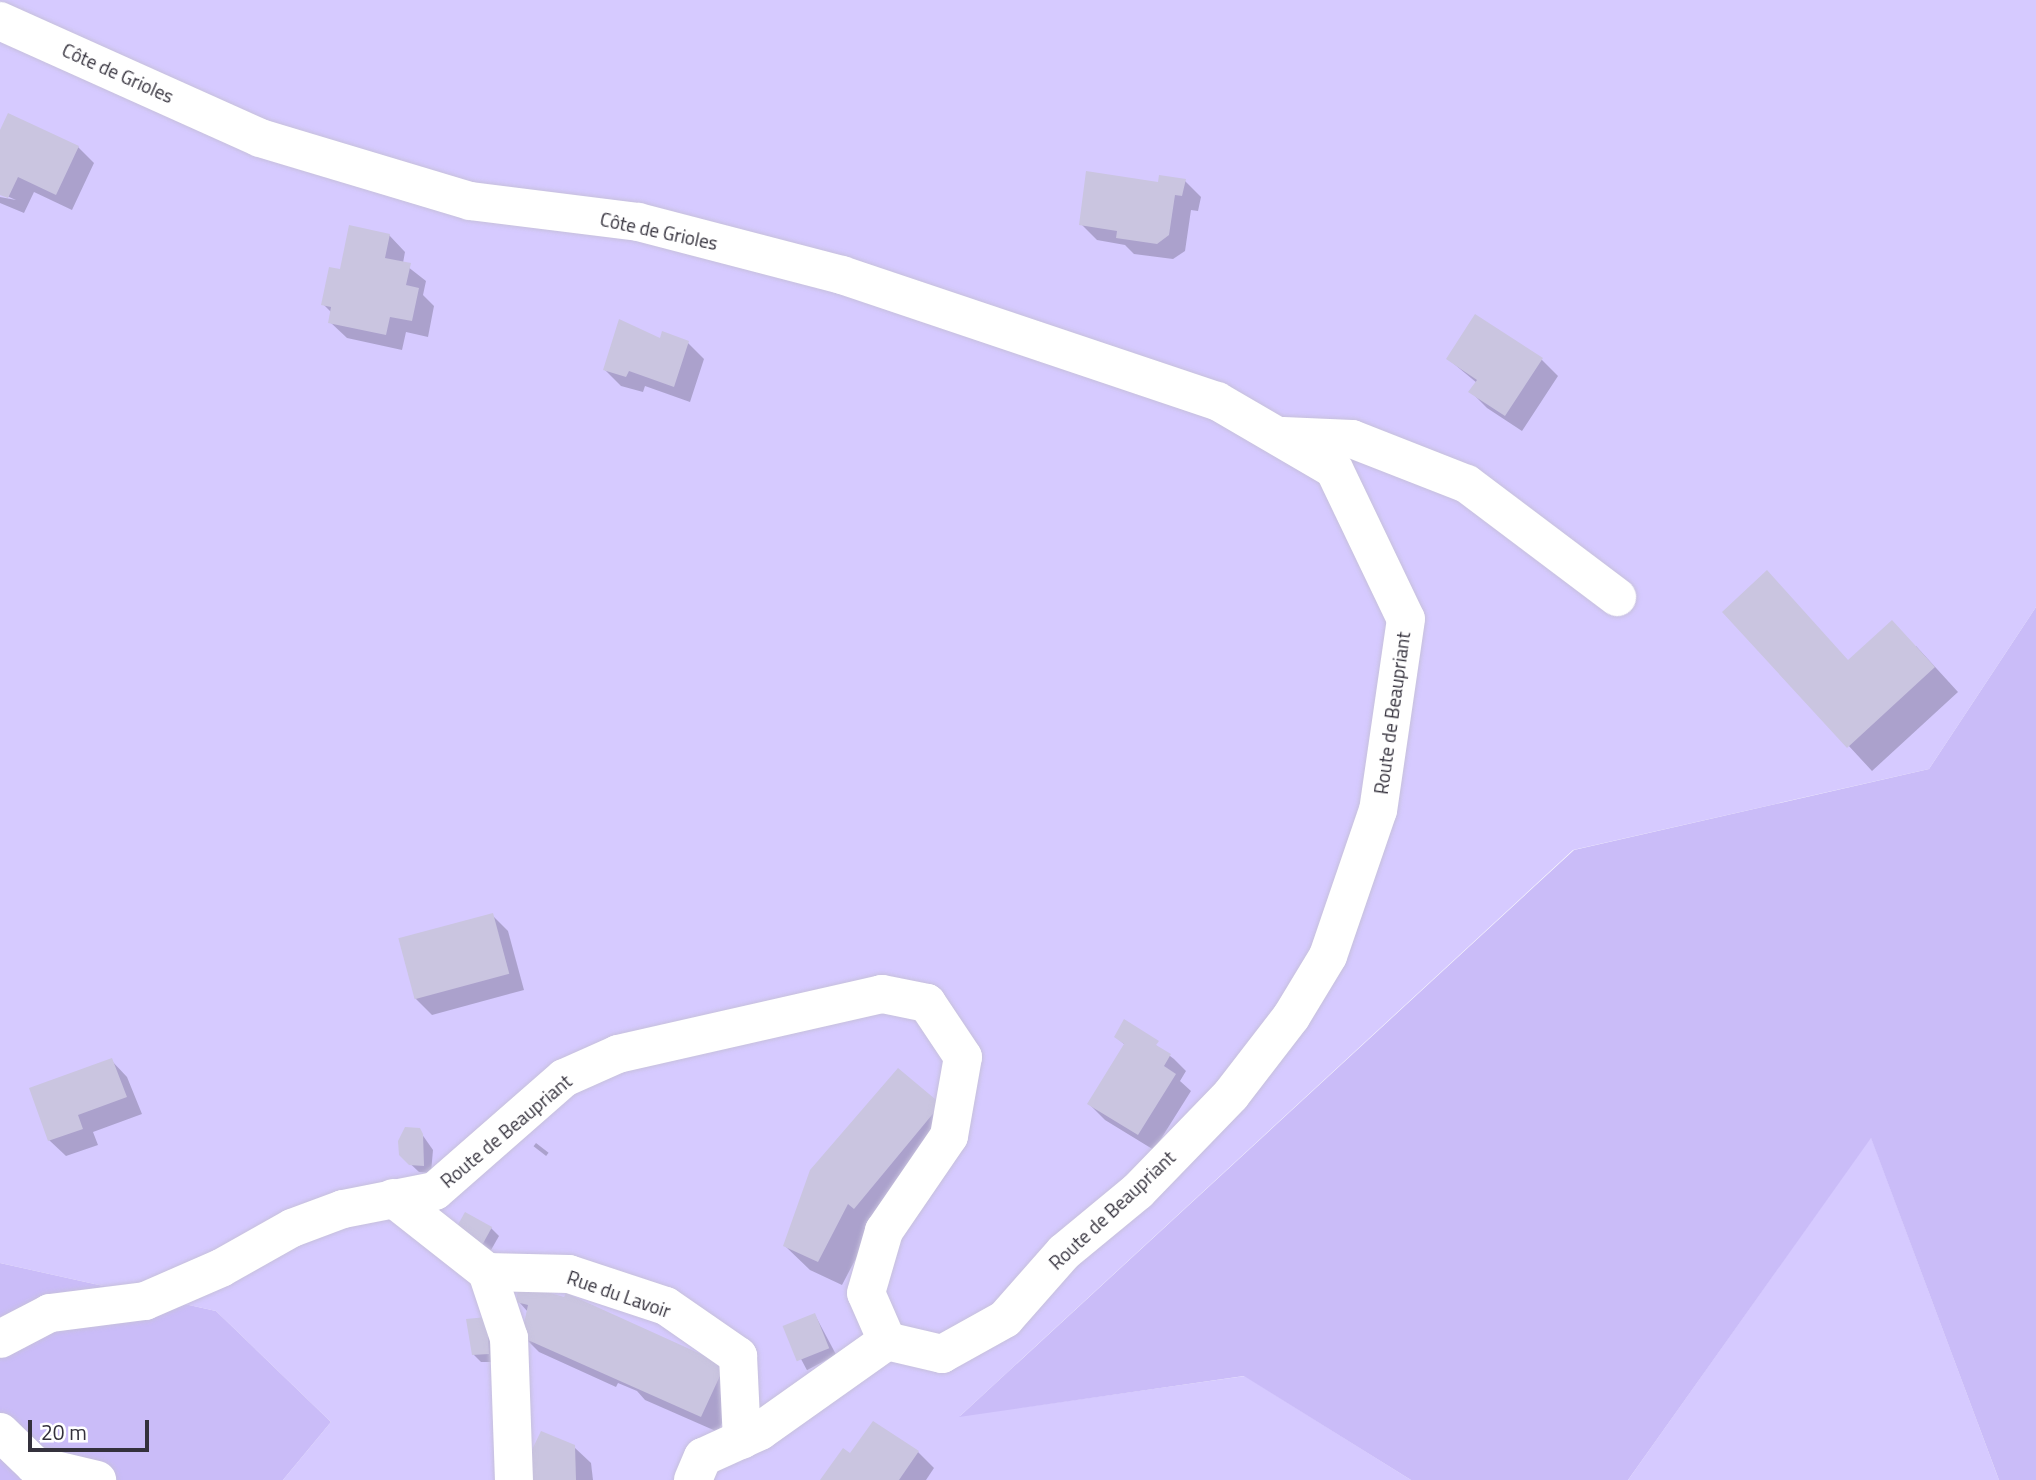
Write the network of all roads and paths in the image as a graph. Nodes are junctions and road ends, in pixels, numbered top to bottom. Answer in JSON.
{"nodes":[{"id":1,"x":0,"y":21,"type":"edge"},
{"id":2,"x":1277,"y":436,"type":"junction"},
{"id":3,"x":1616,"y":597,"type":"dead end"},
{"id":4,"x":393,"y":1198,"type":"junction"},
{"id":5,"x":487,"y":1272,"type":"junction"},
{"id":6,"x":0,"y":1339,"type":"edge"},
{"id":7,"x":887,"y":1341,"type":"junction"},
{"id":8,"x":0,"y":1432,"type":"edge"},
{"id":9,"x":742,"y":1440,"type":"junction"},
{"id":10,"x":97,"y":1480,"type":"edge"},
{"id":11,"x":514,"y":1480,"type":"edge"},
{"id":12,"x":693,"y":1480,"type":"edge"}],
"edges":[{"from":1,"to":2,"type":"street","name":"Côte de Grioles"},
{"from":2,"to":3,"type":"street"},
{"from":2,"to":7,"type":"street","name":"Route de Beaupriant"},
{"from":4,"to":5,"type":"street"},
{"from":4,"to":6,"type":"street","name":"Route de Beaupriant"},
{"from":4,"to":7,"type":"street","name":"Route de Beaupriant"},
{"from":5,"to":9,"type":"street","name":"Rue du Lavoir"},
{"from":5,"to":11,"type":"street"},
{"from":7,"to":9,"type":"street"},
{"from":8,"to":10,"type":"street"},
{"from":9,"to":12,"type":"street"}]}
